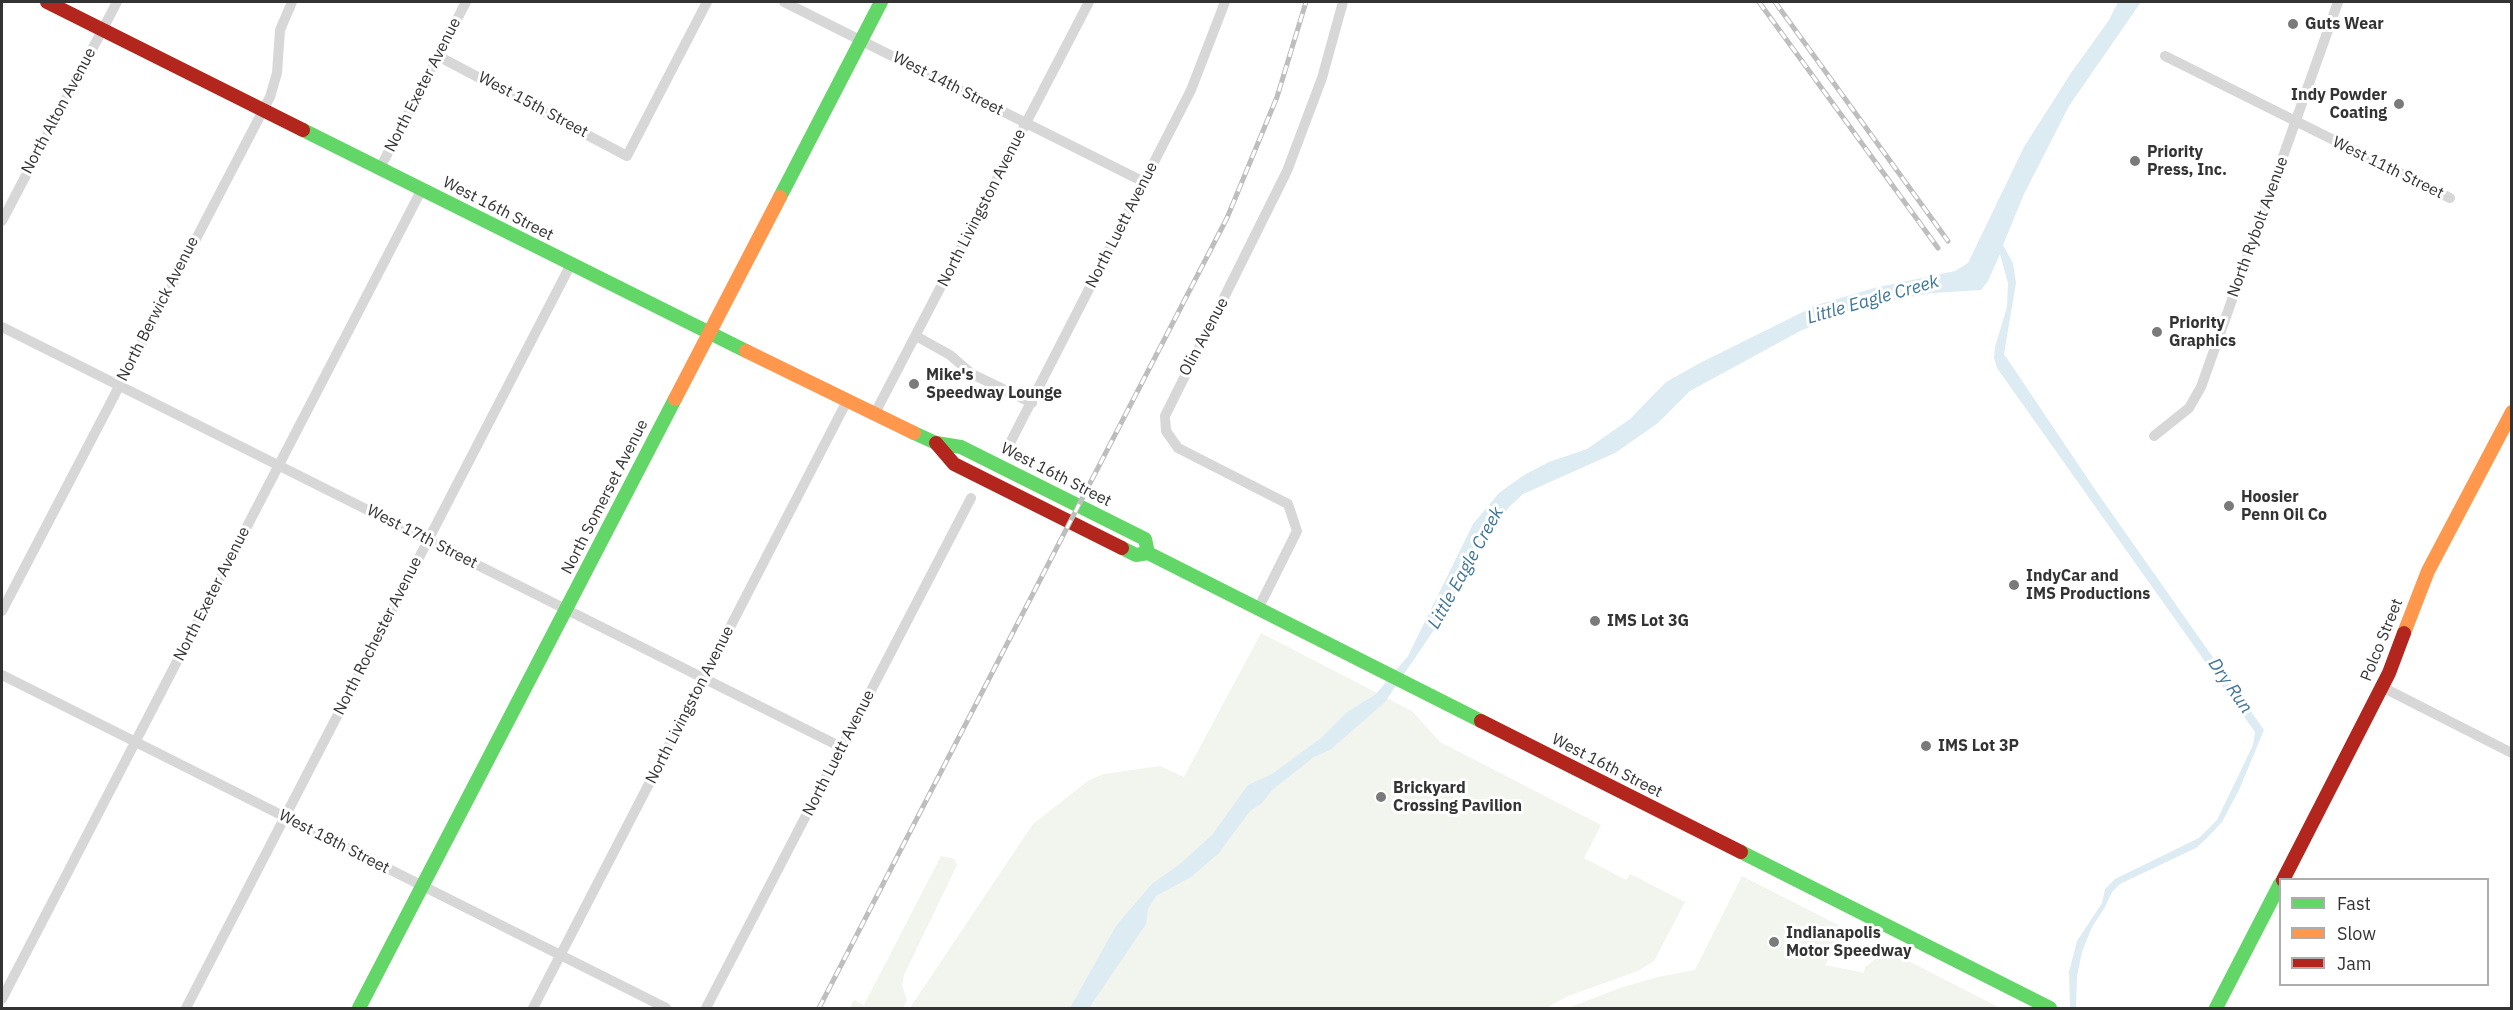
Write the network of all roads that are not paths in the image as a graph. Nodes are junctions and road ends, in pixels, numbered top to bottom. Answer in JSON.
{"nodes":[{"id":1,"x":47,"y":2,"type":"edge"},
{"id":2,"x":117,"y":2,"type":"edge"},
{"id":3,"x":292,"y":2,"type":"edge"},
{"id":4,"x":466,"y":2,"type":"edge"},
{"id":5,"x":707,"y":2,"type":"edge"},
{"id":6,"x":784,"y":2,"type":"edge"},
{"id":7,"x":881,"y":2,"type":"edge"},
{"id":8,"x":1089,"y":2,"type":"edge"},
{"id":9,"x":1225,"y":2,"type":"edge"},
{"id":10,"x":1343,"y":2,"type":"edge"},
{"id":11,"x":2338,"y":2,"type":"edge"},
{"id":12,"x":102,"y":29,"type":"junction"},
{"id":13,"x":861,"y":40,"type":"junction"},
{"id":14,"x":438,"y":56,"type":"junction"},
{"id":15,"x":2165,"y":56,"type":"dead end"},
{"id":16,"x":262,"y":109,"type":"junction"},
{"id":17,"x":1026,"y":122,"type":"junction"},
{"id":18,"x":2296,"y":122,"type":"junction"},
{"id":19,"x":380,"y":168,"type":"junction"},
{"id":20,"x":1144,"y":182,"type":"junction"},
{"id":21,"x":422,"y":189,"type":"junction"},
{"id":22,"x":2450,"y":198,"type":"dead end"},
{"id":23,"x":2,"y":221,"type":"edge"},
{"id":24,"x":571,"y":264,"type":"junction"},
{"id":25,"x":2,"y":327,"type":"edge"},
{"id":26,"x":709,"y":333,"type":"junction"},
{"id":27,"x":916,"y":336,"type":"junction"},
{"id":28,"x":119,"y":385,"type":"junction"},
{"id":29,"x":847,"y":401,"type":"junction"},
{"id":30,"x":1032,"y":404,"type":"junction"},
{"id":31,"x":2511,"y":412,"type":"edge"},
{"id":32,"x":874,"y":415,"type":"junction"},
{"id":33,"x":2154,"y":436,"type":"dead end"},
{"id":34,"x":936,"y":443,"type":"junction"},
{"id":35,"x":1009,"y":445,"type":"dead end"},
{"id":36,"x":279,"y":465,"type":"junction"},
{"id":37,"x":971,"y":498,"type":"dead end"},
{"id":38,"x":428,"y":540,"type":"junction"},
{"id":39,"x":1148,"y":553,"type":"junction"},
{"id":40,"x":566,"y":609,"type":"junction"},
{"id":41,"x":1258,"y":609,"type":"junction"},
{"id":42,"x":2,"y":611,"type":"edge"},
{"id":43,"x":2,"y":675,"type":"edge"},
{"id":44,"x":704,"y":678,"type":"junction"},
{"id":45,"x":2382,"y":687,"type":"junction"},
{"id":46,"x":135,"y":742,"type":"junction"},
{"id":47,"x":842,"y":747,"type":"junction"},
{"id":48,"x":2511,"y":753,"type":"edge"},
{"id":49,"x":285,"y":817,"type":"junction"},
{"id":50,"x":2284,"y":878,"type":"edge"},
{"id":51,"x":422,"y":886,"type":"junction"},
{"id":52,"x":2279,"y":887,"type":"edge"},
{"id":53,"x":561,"y":955,"type":"junction"},
{"id":54,"x":2,"y":999,"type":"edge"},
{"id":55,"x":2041,"y":1007,"type":"edge"},
{"id":56,"x":186,"y":1008,"type":"edge"},
{"id":57,"x":359,"y":1008,"type":"edge"},
{"id":58,"x":533,"y":1008,"type":"edge"},
{"id":59,"x":666,"y":1008,"type":"edge"},
{"id":60,"x":706,"y":1008,"type":"edge"},
{"id":61,"x":2216,"y":1008,"type":"edge"}],
"edges":[{"from":1,"to":12,"type":"main road","name":"West 16th Street"},
{"from":2,"to":12,"type":"street","name":"North Alton Avenue"},
{"from":3,"to":16,"type":"street","name":"North Berwick Avenue"},
{"from":4,"to":14,"type":"street","name":"North Exeter Avenue"},
{"from":5,"to":14,"type":"street","name":"West 15th Street"},
{"from":6,"to":13,"type":"street","name":"West 14th Street"},
{"from":7,"to":13,"type":"main road","name":"North Somerset Avenue"},
{"from":8,"to":17,"type":"street","name":"North Livingston Avenue"},
{"from":9,"to":20,"type":"street","name":"North Luett Avenue"},
{"from":10,"to":41,"type":"street","name":"Olin Avenue"},
{"from":11,"to":18,"type":"street","name":"North Rybolt Avenue"},
{"from":12,"to":16,"type":"main road","name":"West 16th Street"},
{"from":12,"to":23,"type":"street","name":"North Alton Avenue"},
{"from":13,"to":17,"type":"street","name":"West 14th Street"},
{"from":13,"to":26,"type":"main road","name":"North Somerset Avenue"},
{"from":14,"to":19,"type":"street","name":"North Exeter Avenue"},
{"from":15,"to":18,"type":"street","name":"West 11th Street"},
{"from":16,"to":19,"type":"main road","name":"West 16th Street"},
{"from":16,"to":28,"type":"street","name":"North Berwick Avenue"},
{"from":17,"to":20,"type":"street","name":"West 14th Street"},
{"from":17,"to":27,"type":"street","name":"North Livingston Avenue"},
{"from":18,"to":22,"type":"street","name":"West 11th Street"},
{"from":18,"to":33,"type":"street","name":"North Rybolt Avenue"},
{"from":19,"to":21,"type":"main road","name":"West 16th Street"},
{"from":20,"to":30,"type":"street","name":"North Luett Avenue"},
{"from":21,"to":24,"type":"main road","name":"West 16th Street"},
{"from":21,"to":36,"type":"street","name":"North Exeter Avenue"},
{"from":24,"to":26,"type":"main road","name":"West 16th Street"},
{"from":24,"to":38,"type":"street","name":"North Rochester Avenue"},
{"from":25,"to":28,"type":"street","name":"West 17th Street"},
{"from":26,"to":29,"type":"main road","name":"West 16th Street"},
{"from":26,"to":40,"type":"main road","name":"North Somerset Avenue"},
{"from":27,"to":30,"type":"street"},
{"from":27,"to":32,"type":"street","name":"North Livingston Avenue"},
{"from":28,"to":36,"type":"street","name":"West 17th Street"},
{"from":28,"to":42,"type":"street","name":"North Berwick Avenue"},
{"from":29,"to":32,"type":"main road","name":"West 16th Street"},
{"from":29,"to":44,"type":"street","name":"North Livingston Avenue"},
{"from":30,"to":35,"type":"street","name":"North Luett Avenue"},
{"from":31,"to":45,"type":"main road","name":"Polco Street"},
{"from":32,"to":34,"type":"main road","name":"West 16th Street"},
{"from":34,"to":39,"type":"main road","name":"West 16th Street"},
{"from":34,"to":39,"type":"main road","name":"West 16th Street"},
{"from":36,"to":38,"type":"street","name":"West 17th Street"},
{"from":36,"to":46,"type":"street","name":"North Exeter Avenue"},
{"from":37,"to":47,"type":"street","name":"North Luett Avenue"},
{"from":38,"to":40,"type":"street","name":"West 17th Street"},
{"from":38,"to":49,"type":"street","name":"North Rochester Avenue"},
{"from":39,"to":41,"type":"main road","name":"West 16th Street"},
{"from":40,"to":44,"type":"street","name":"West 17th Street"},
{"from":40,"to":51,"type":"main road","name":"North Somerset Avenue"},
{"from":41,"to":55,"type":"main road","name":"West 16th Street"},
{"from":43,"to":46,"type":"street","name":"West 18th Street"},
{"from":44,"to":47,"type":"street","name":"West 17th Street"},
{"from":44,"to":53,"type":"street","name":"North Livingston Avenue"},
{"from":45,"to":48,"type":"street"},
{"from":45,"to":50,"type":"main road","name":"Polco Street"},
{"from":46,"to":49,"type":"street","name":"West 18th Street"},
{"from":46,"to":54,"type":"street","name":"North Exeter Avenue"},
{"from":47,"to":60,"type":"street","name":"North Luett Avenue"},
{"from":49,"to":51,"type":"street","name":"West 18th Street"},
{"from":49,"to":56,"type":"street","name":"North Rochester Avenue"},
{"from":51,"to":53,"type":"street","name":"West 18th Street"},
{"from":51,"to":57,"type":"main road","name":"North Somerset Avenue"},
{"from":52,"to":61,"type":"main road"},
{"from":53,"to":58,"type":"street","name":"North Livingston Avenue"},
{"from":53,"to":59,"type":"street","name":"West 18th Street"}]}
